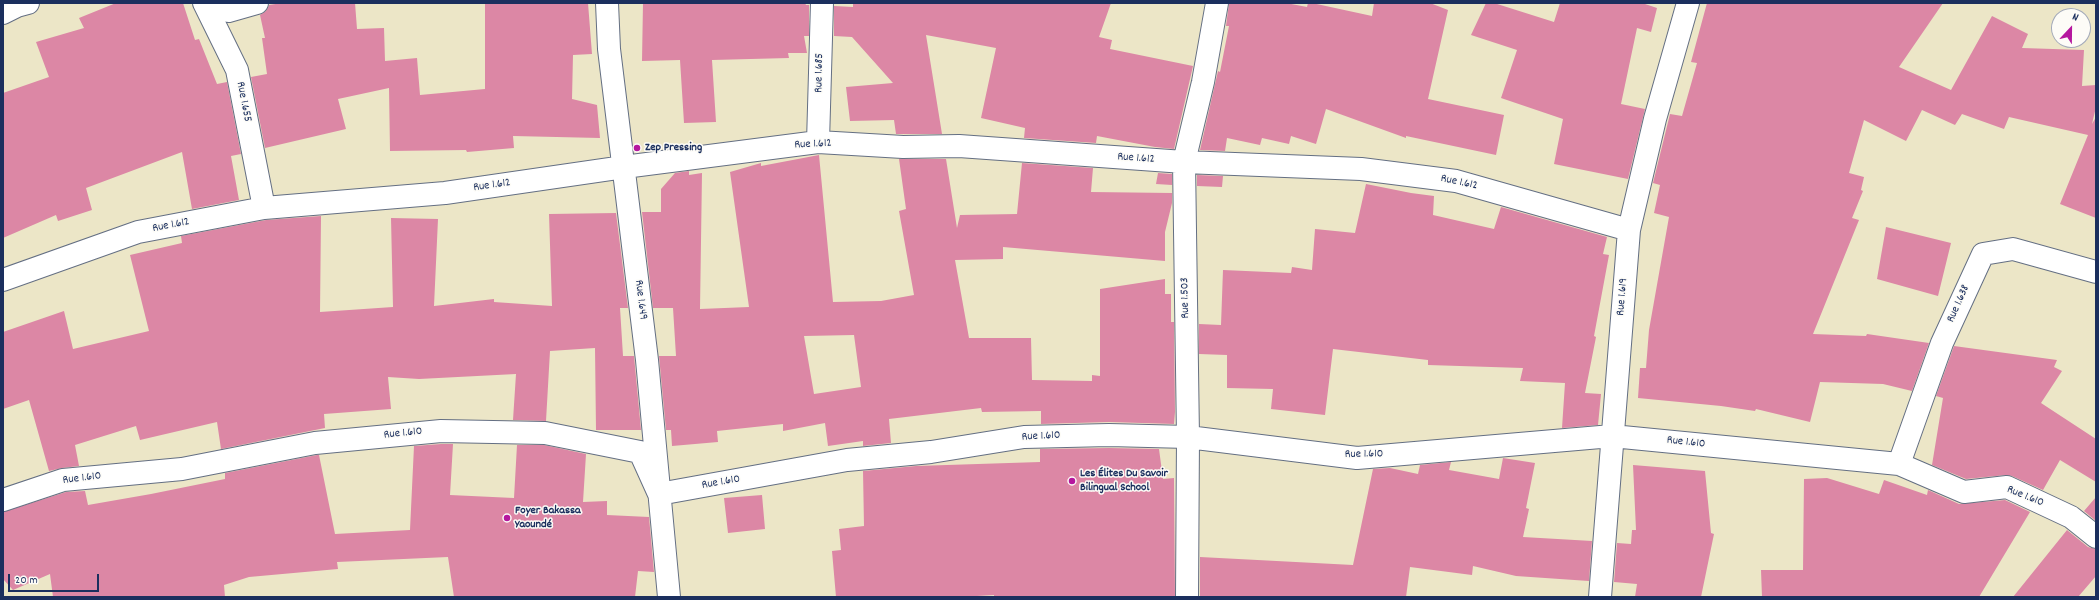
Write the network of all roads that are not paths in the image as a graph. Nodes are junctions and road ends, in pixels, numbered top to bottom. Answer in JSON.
{"nodes":[{"id":1,"x":204,"y":3,"type":"edge"},
{"id":2,"x":222,"y":3,"type":"edge"},
{"id":3,"x":257,"y":3,"type":"edge"},
{"id":4,"x":607,"y":3,"type":"edge"},
{"id":5,"x":822,"y":3,"type":"edge"},
{"id":6,"x":1217,"y":3,"type":"edge"},
{"id":7,"x":1688,"y":3,"type":"edge"},
{"id":8,"x":818,"y":142,"type":"junction"},
{"id":9,"x":1184,"y":162,"type":"junction"},
{"id":10,"x":624,"y":167,"type":"junction"},
{"id":11,"x":264,"y":208,"type":"junction"},
{"id":12,"x":1629,"y":230,"type":"junction"},
{"id":13,"x":2096,"y":272,"type":"edge"},
{"id":14,"x":3,"y":280,"type":"edge"},
{"id":15,"x":1612,"y":436,"type":"junction"},
{"id":16,"x":1188,"y":438,"type":"junction"},
{"id":17,"x":1899,"y":464,"type":"junction"},
{"id":18,"x":659,"y":494,"type":"junction"},
{"id":19,"x":3,"y":500,"type":"edge"},
{"id":20,"x":2096,"y":537,"type":"edge"},
{"id":21,"x":669,"y":597,"type":"edge"},
{"id":22,"x":1187,"y":597,"type":"edge"},
{"id":23,"x":1600,"y":597,"type":"edge"}],
"edges":[{"from":1,"to":11,"type":"street","name":"Rue 1.655"},
{"from":2,"to":3,"type":"street"},
{"from":4,"to":10,"type":"street","name":"Rue 1.649"},
{"from":5,"to":8,"type":"street","name":"Rue 1.685"},
{"from":6,"to":9,"type":"street","name":"Rue 1.503"},
{"from":7,"to":12,"type":"street","name":"Rue 1.619"},
{"from":8,"to":9,"type":"street","name":"Rue 1.612"},
{"from":8,"to":10,"type":"street","name":"Rue 1.612"},
{"from":9,"to":12,"type":"street","name":"Rue 1.612"},
{"from":9,"to":16,"type":"street","name":"Rue 1.503"},
{"from":10,"to":11,"type":"street","name":"Rue 1.612"},
{"from":10,"to":18,"type":"street","name":"Rue 1.649"},
{"from":11,"to":14,"type":"street","name":"Rue 1.612"},
{"from":12,"to":15,"type":"street","name":"Rue 1.619"},
{"from":13,"to":17,"type":"street","name":"Rue 1.638"},
{"from":15,"to":16,"type":"street","name":"Rue 1.610"},
{"from":15,"to":17,"type":"street","name":"Rue 1.610"},
{"from":15,"to":23,"type":"street","name":"Rue 1.619"},
{"from":16,"to":18,"type":"street","name":"Rue 1.610"},
{"from":16,"to":22,"type":"street","name":"Rue 1.503"},
{"from":17,"to":20,"type":"street","name":"Rue 1.610"},
{"from":18,"to":19,"type":"street","name":"Rue 1.610"},
{"from":18,"to":21,"type":"street","name":"Rue 1.649"}]}
